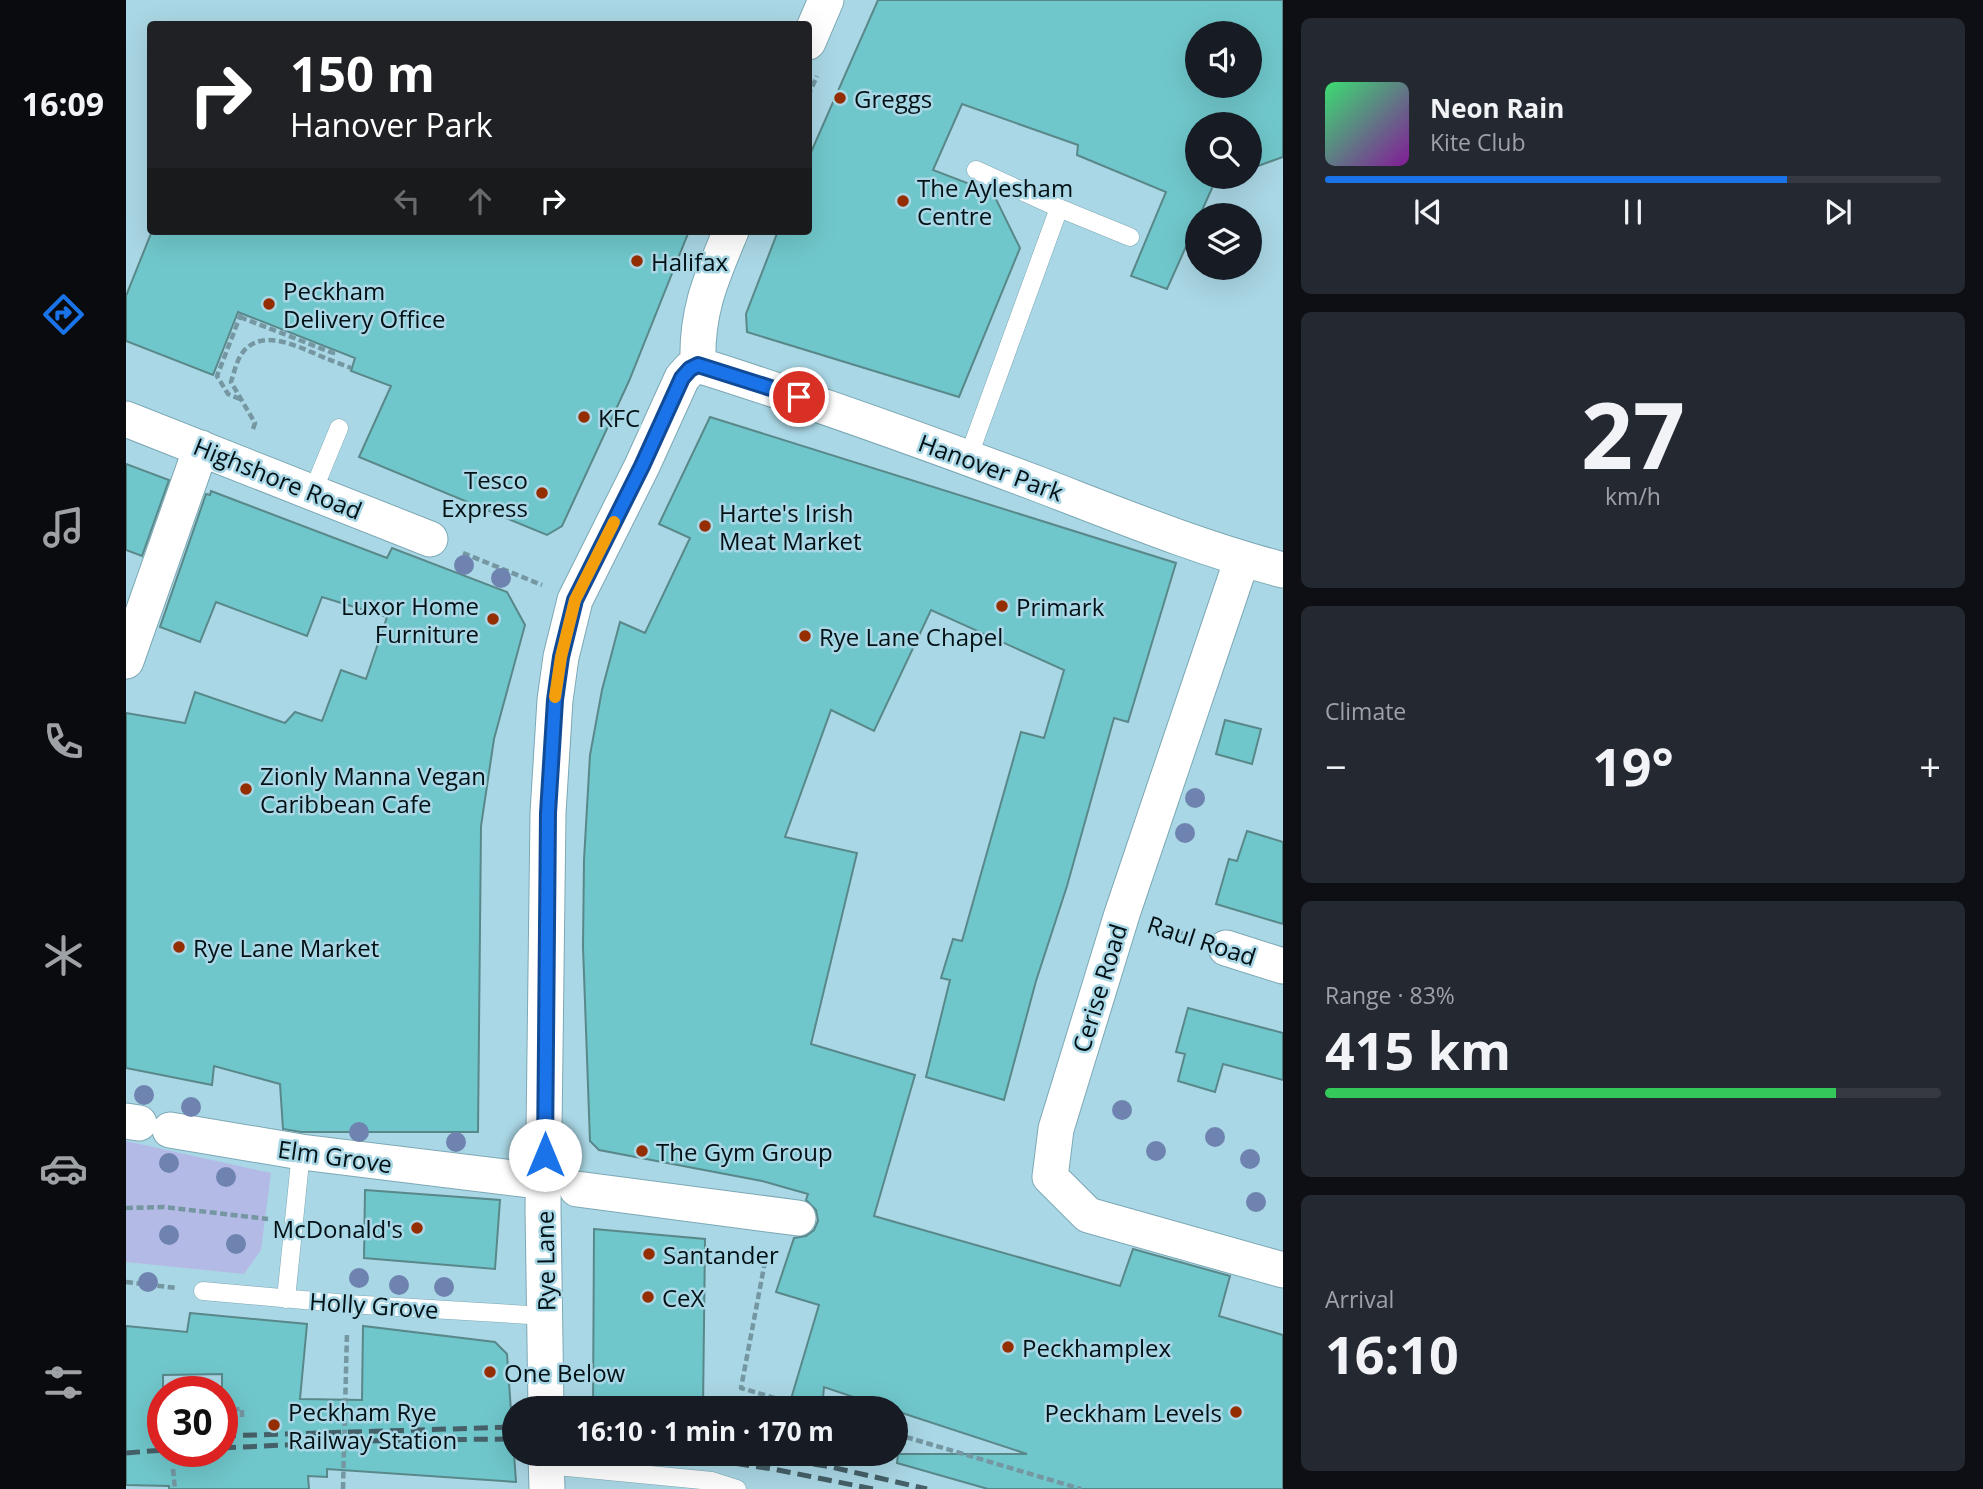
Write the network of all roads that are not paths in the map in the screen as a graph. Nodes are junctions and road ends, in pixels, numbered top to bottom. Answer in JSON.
{"nodes":[{"id":1,"x":826,"y":0,"type":"edge"},
{"id":2,"x":812,"y":33,"type":"edge"},
{"id":3,"x":976,"y":170,"type":"dead end"},
{"id":4,"x":1059,"y":208,"type":"junction"},
{"id":5,"x":729,"y":235,"type":"edge"},
{"id":6,"x":1130,"y":237,"type":"dead end"},
{"id":7,"x":698,"y":365,"type":"junction"},
{"id":8,"x":126,"y":419,"type":"edge"},
{"id":9,"x":339,"y":428,"type":"dead end"},
{"id":10,"x":201,"y":448,"type":"junction"},
{"id":11,"x":968,"y":458,"type":"junction"},
{"id":12,"x":313,"y":491,"type":"junction"},
{"id":13,"x":430,"y":539,"type":"road end"},
{"id":14,"x":1242,"y":559,"type":"junction"},
{"id":15,"x":1283,"y":570,"type":"edge"},
{"id":16,"x":126,"y":661,"type":"edge"},
{"id":17,"x":1226,"y":948,"type":"road end"},
{"id":18,"x":1283,"y":966,"type":"edge"},
{"id":19,"x":145,"y":1125,"type":"edge"},
{"id":20,"x":301,"y":1153,"type":"junction"},
{"id":21,"x":561,"y":1185,"type":"junction"},
{"id":22,"x":786,"y":1217,"type":"road end"},
{"id":23,"x":1283,"y":1270,"type":"edge"},
{"id":24,"x":203,"y":1291,"type":"road end"},
{"id":25,"x":286,"y":1299,"type":"junction"},
{"id":26,"x":546,"y":1316,"type":"junction"},
{"id":27,"x":546,"y":1396,"type":"edge"},
{"id":28,"x":546,"y":1470,"type":"edge"},
{"id":29,"x":737,"y":1489,"type":"edge"}],
"edges":[{"from":1,"to":2,"type":"street"},
{"from":3,"to":4,"type":"lane"},
{"from":4,"to":6,"type":"lane"},
{"from":4,"to":11,"type":"lane"},
{"from":5,"to":7,"type":"street"},
{"from":7,"to":11,"type":"street","name":"Hanover Park"},
{"from":7,"to":21,"type":"street","name":"Rye Lane"},
{"from":8,"to":10,"type":"street","name":"Highshore Road"},
{"from":9,"to":12,"type":"lane"},
{"from":10,"to":12,"type":"street","name":"Highshore Road"},
{"from":10,"to":16,"type":"street"},
{"from":11,"to":14,"type":"street","name":"Hanover Park"},
{"from":12,"to":13,"type":"street","name":"Highshore Road"},
{"from":14,"to":15,"type":"street","name":"Hanover Park"},
{"from":14,"to":23,"type":"street","name":"Cerise Road"},
{"from":17,"to":18,"type":"street","name":"Raul Road"},
{"from":19,"to":20,"type":"street","name":"Elm Grove"},
{"from":20,"to":21,"type":"street","name":"Elm Grove"},
{"from":20,"to":25,"type":"lane"},
{"from":21,"to":22,"type":"street","name":"Elm Grove"},
{"from":21,"to":26,"type":"street","name":"Rye Lane"},
{"from":24,"to":25,"type":"lane","name":"Holly Grove"},
{"from":25,"to":26,"type":"lane","name":"Holly Grove"},
{"from":26,"to":27,"type":"street","name":"Rye Lane"},
{"from":28,"to":29,"type":"lane"}]}
